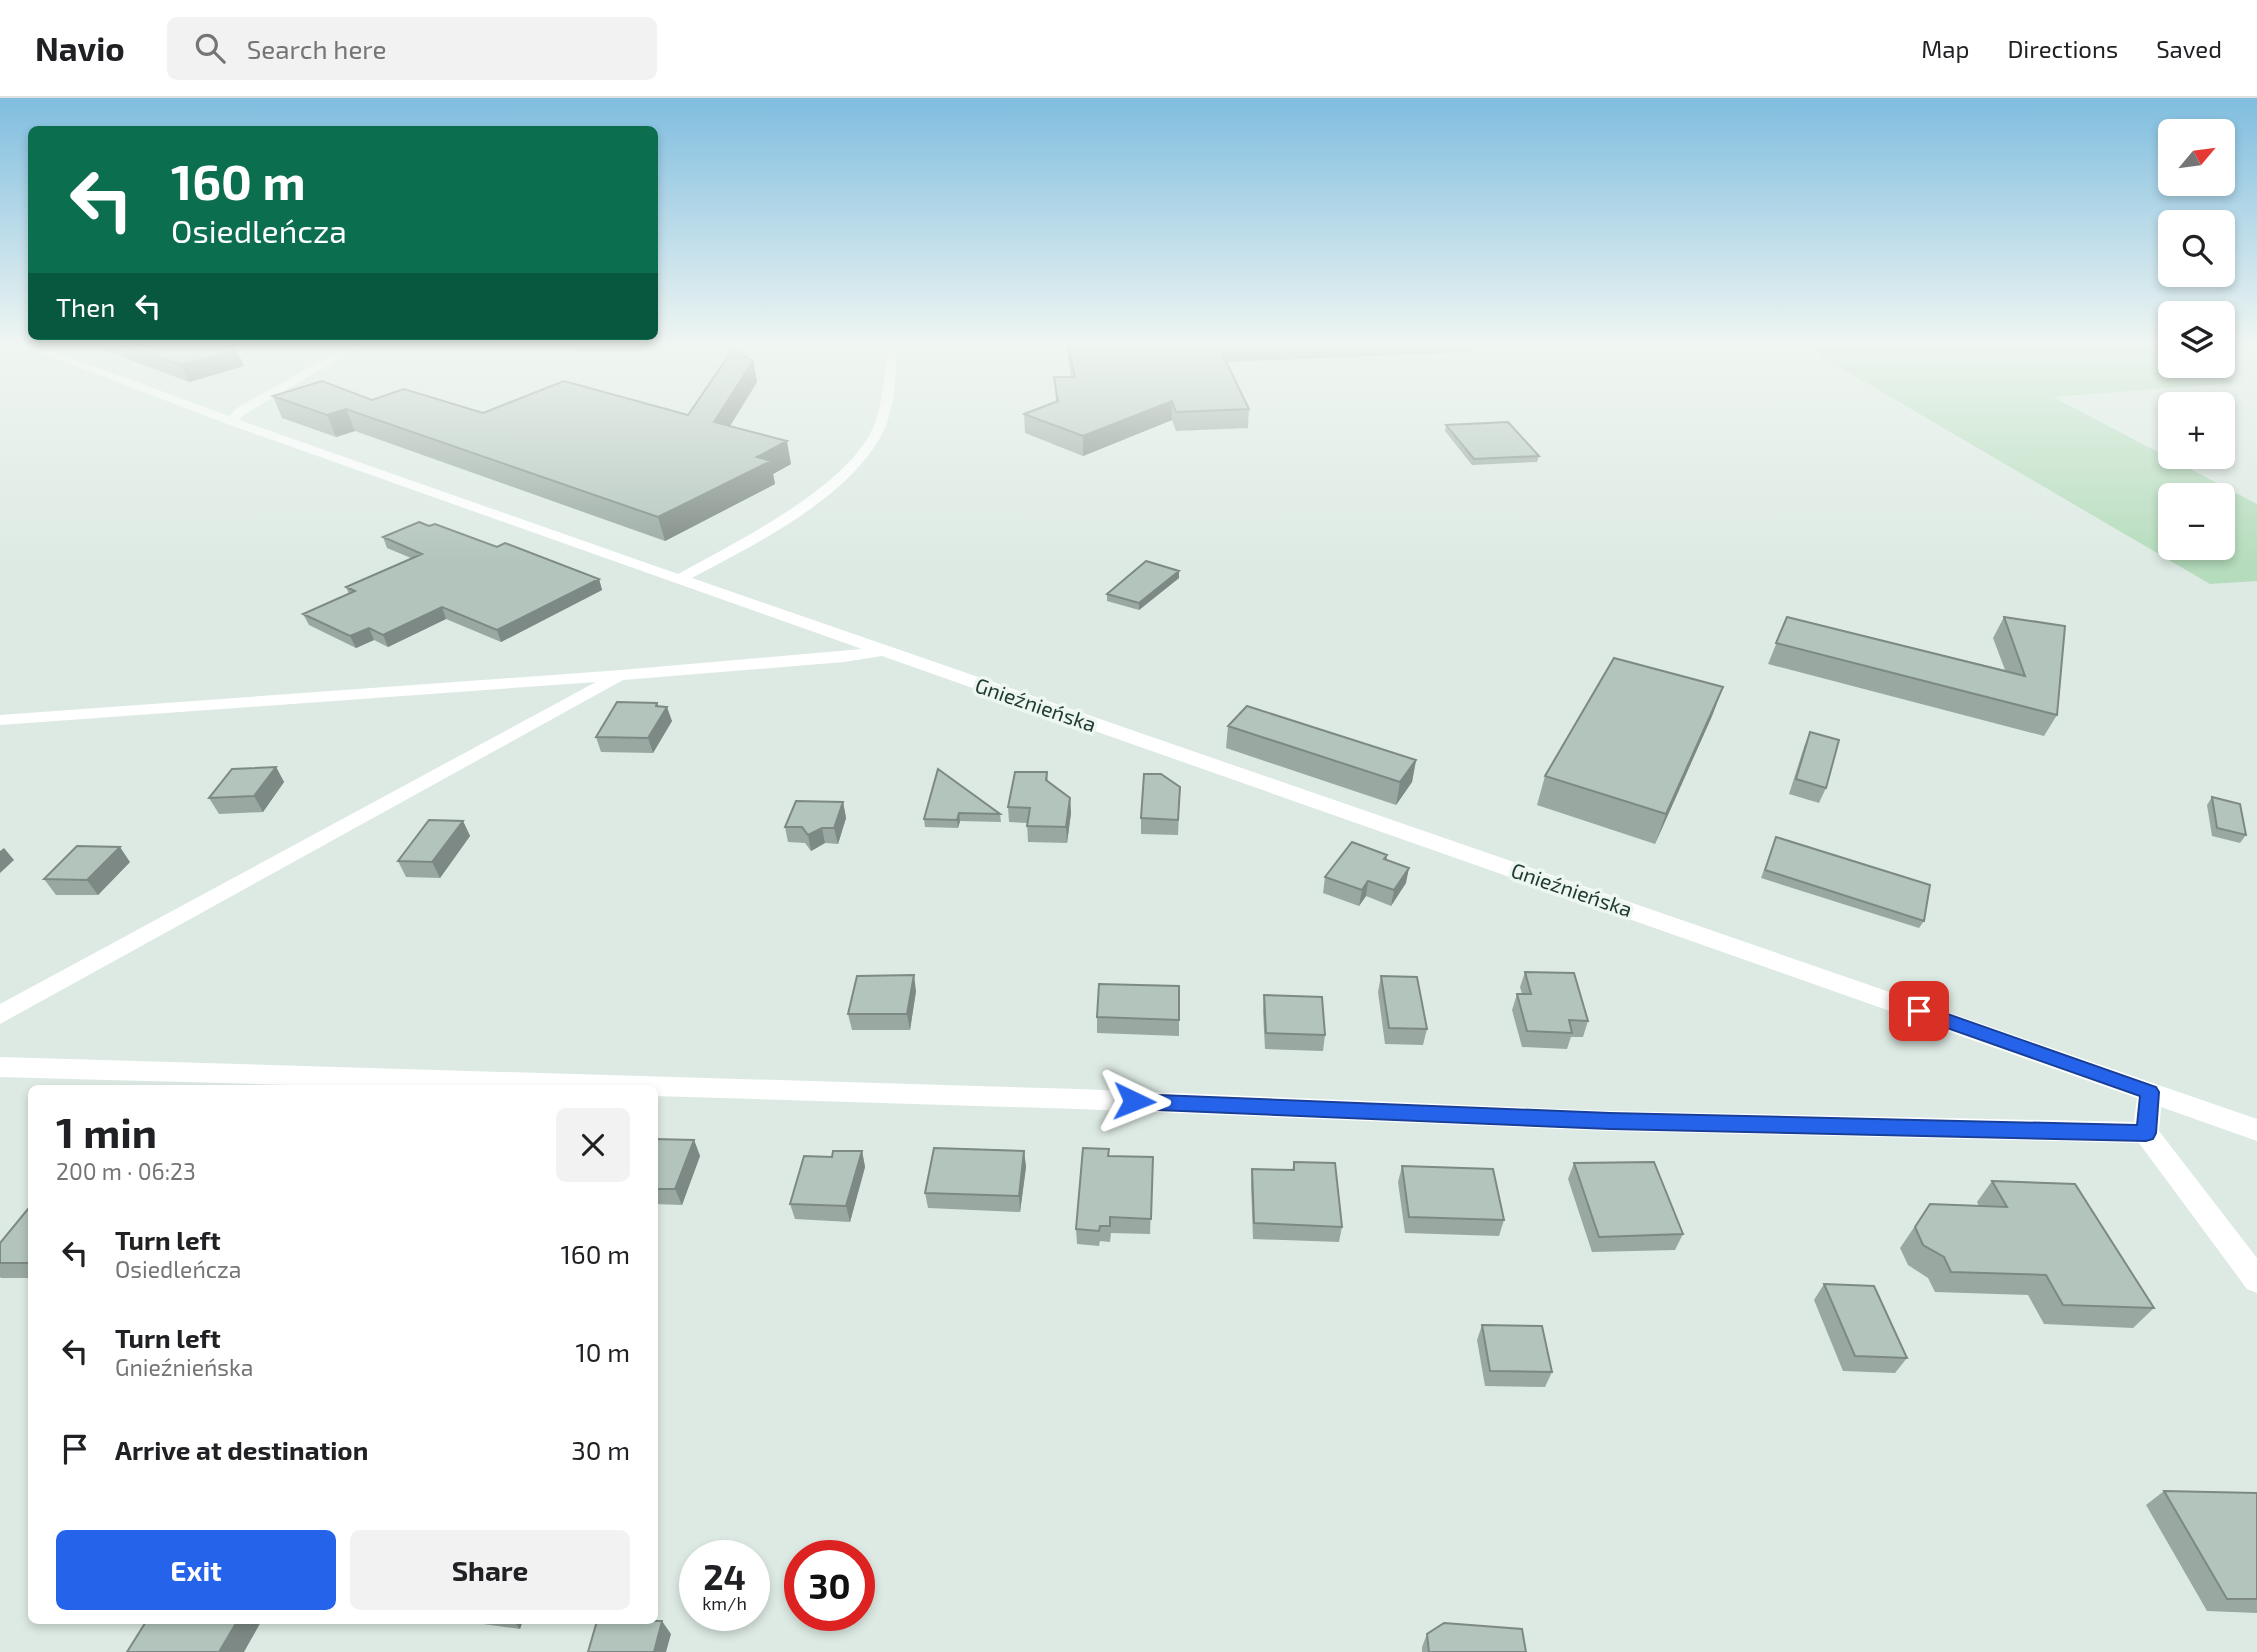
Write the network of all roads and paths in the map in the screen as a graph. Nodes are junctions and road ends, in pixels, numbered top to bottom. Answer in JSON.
{"nodes":[{"id":1,"x":222,"y":418,"type":"edge"},
{"id":2,"x":234,"y":418,"type":"edge"},
{"id":3,"x":881,"y":418,"type":"edge"},
{"id":4,"x":231,"y":421,"type":"junction"},
{"id":5,"x":681,"y":578,"type":"junction"},
{"id":6,"x":886,"y":651,"type":"junction"},
{"id":7,"x":621,"y":675,"type":"junction"},
{"id":8,"x":0,"y":720,"type":"edge"},
{"id":9,"x":0,"y":1015,"type":"edge"},
{"id":10,"x":0,"y":1067,"type":"edge"},
{"id":11,"x":606,"y":1085,"type":"edge"},
{"id":12,"x":658,"y":1087,"type":"edge"},
{"id":13,"x":2150,"y":1092,"type":"junction"},
{"id":14,"x":2257,"y":1130,"type":"edge"},
{"id":15,"x":2146,"y":1133,"type":"junction"},
{"id":16,"x":2257,"y":1280,"type":"edge"}],
"edges":[{"from":1,"to":4,"type":"street","name":"Gnieźnieńska"},
{"from":2,"to":4,"type":"street"},
{"from":3,"to":5,"type":"street"},
{"from":4,"to":5,"type":"street","name":"Gnieźnieńska"},
{"from":5,"to":6,"type":"street","name":"Gnieźnieńska"},
{"from":6,"to":7,"type":"street"},
{"from":6,"to":13,"type":"street","name":"Gnieźnieńska"},
{"from":7,"to":8,"type":"street"},
{"from":7,"to":9,"type":"street"},
{"from":10,"to":11,"type":"street"},
{"from":12,"to":15,"type":"street"},
{"from":13,"to":14,"type":"street","name":"Gnieźnieńska"},
{"from":13,"to":15,"type":"street"},
{"from":15,"to":16,"type":"street"}]}
